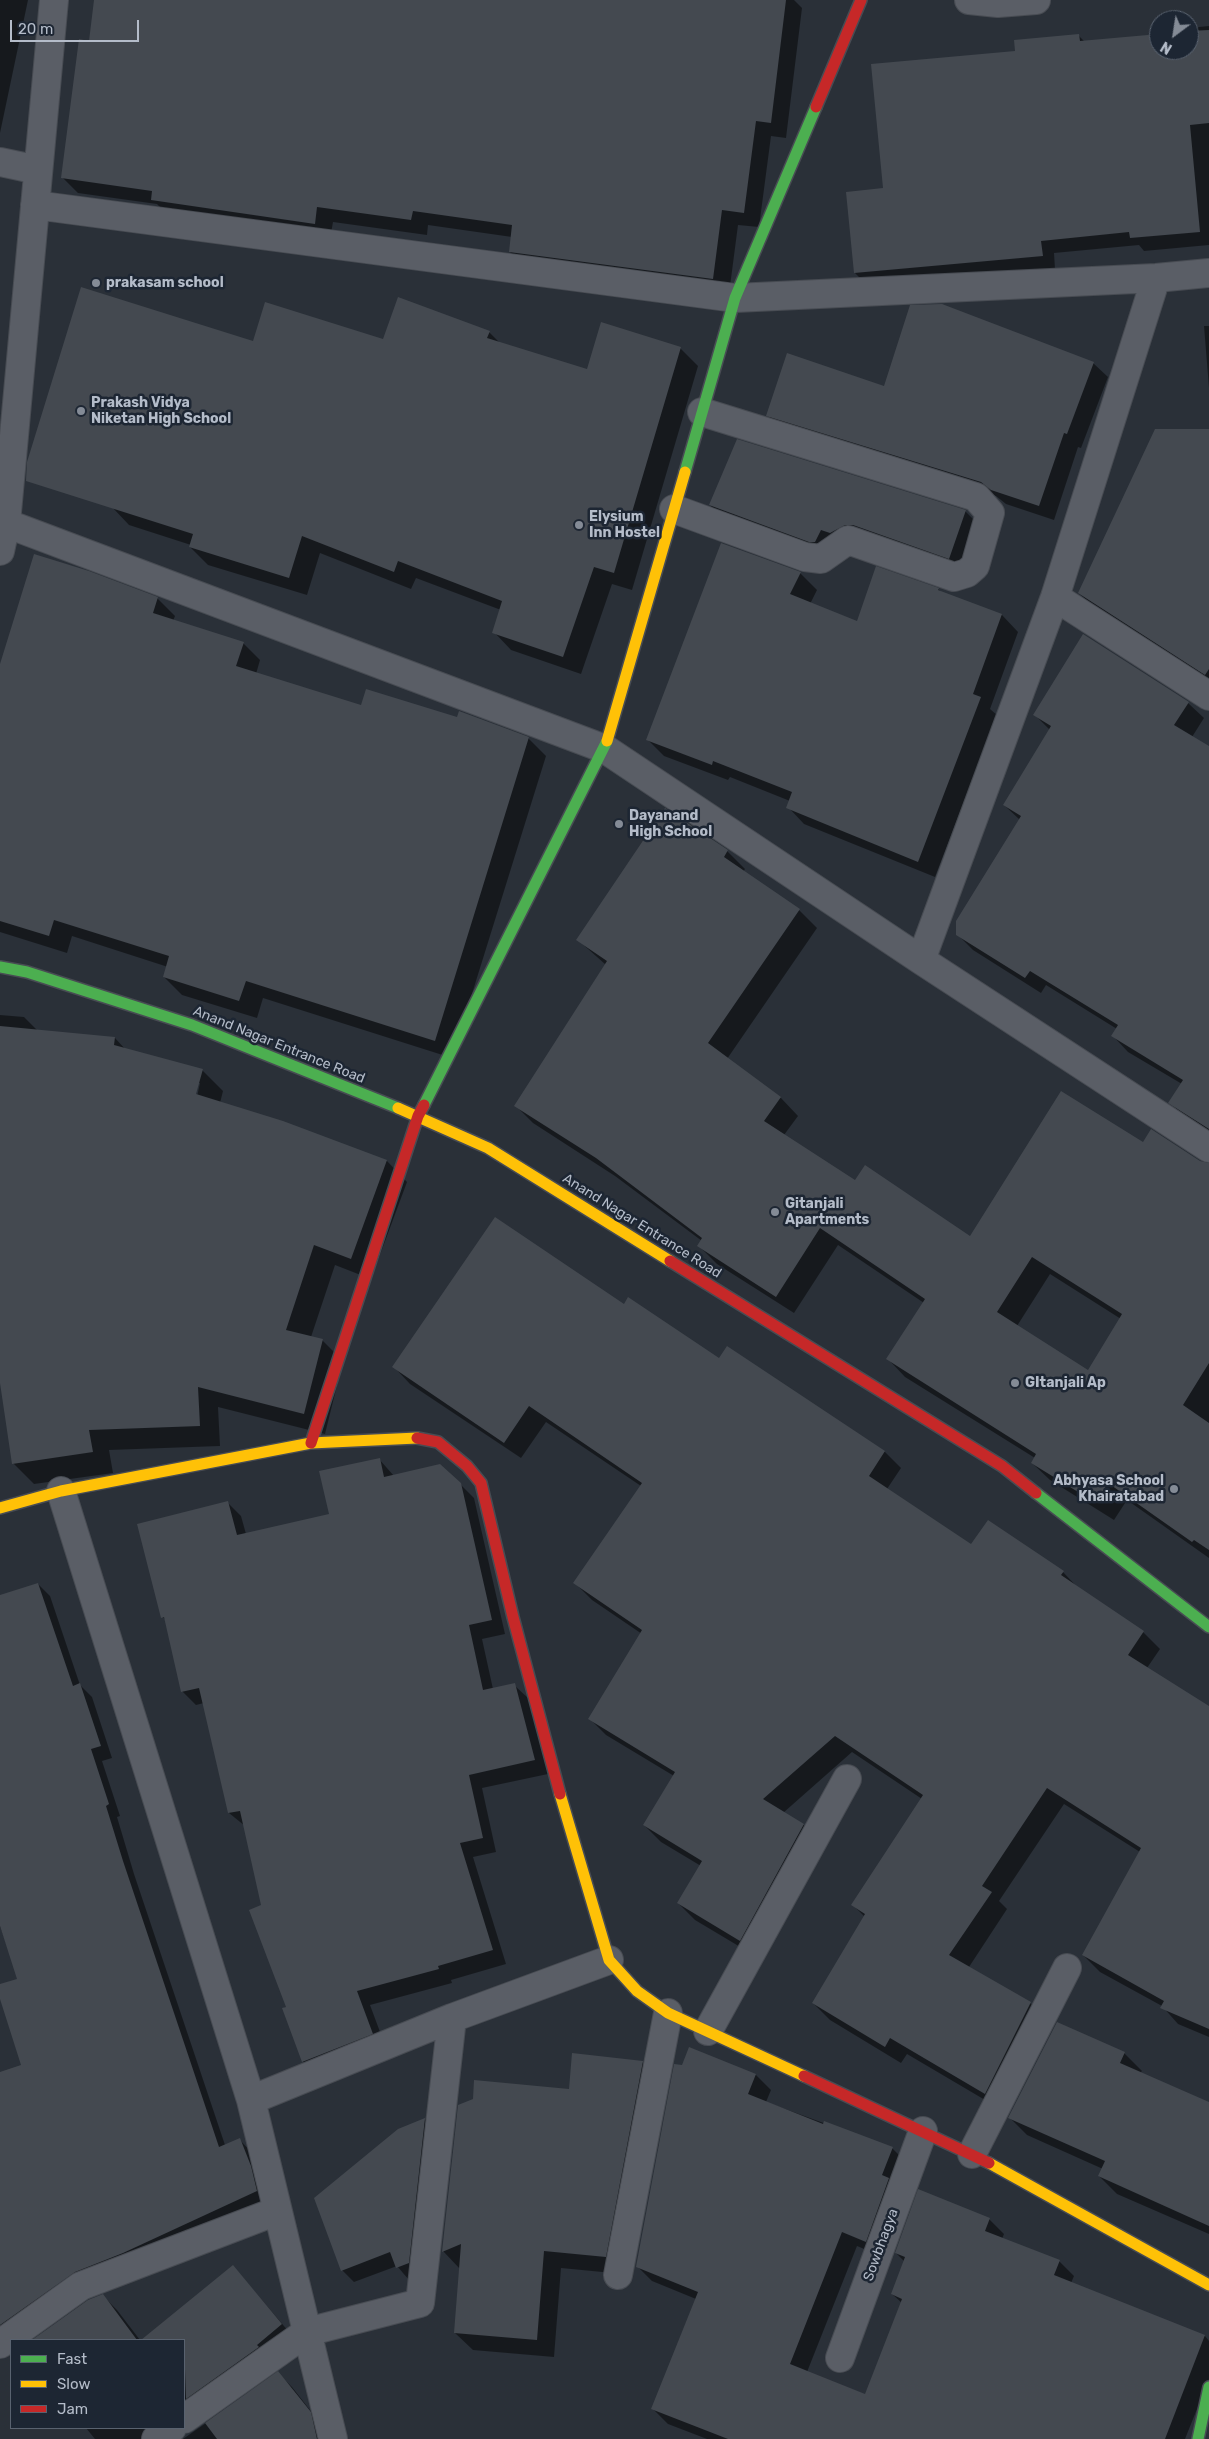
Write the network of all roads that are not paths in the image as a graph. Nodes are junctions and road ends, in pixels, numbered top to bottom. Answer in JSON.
{"nodes":[{"id":1,"x":54,"y":0,"type":"edge"},
{"id":2,"x":861,"y":0,"type":"edge"},
{"id":3,"x":969,"y":0,"type":"edge"},
{"id":4,"x":1036,"y":0,"type":"edge"},
{"id":5,"x":999,"y":2,"type":"edge"},
{"id":6,"x":0,"y":162,"type":"edge"},
{"id":7,"x":38,"y":170,"type":"junction"},
{"id":8,"x":35,"y":205,"type":"junction"},
{"id":9,"x":1209,"y":273,"type":"edge"},
{"id":10,"x":1156,"y":278,"type":"junction"},
{"id":11,"x":735,"y":298,"type":"junction"},
{"id":12,"x":702,"y":412,"type":"junction"},
{"id":13,"x":674,"y":509,"type":"junction"},
{"id":14,"x":3,"y":522,"type":"edge"},
{"id":15,"x":0,"y":551,"type":"edge"},
{"id":16,"x":1055,"y":597,"type":"junction"},
{"id":17,"x":1209,"y":696,"type":"edge"},
{"id":18,"x":605,"y":749,"type":"junction"},
{"id":19,"x":920,"y":960,"type":"junction"},
{"id":20,"x":0,"y":967,"type":"edge"},
{"id":21,"x":418,"y":1116,"type":"junction"},
{"id":22,"x":1209,"y":1148,"type":"edge"},
{"id":23,"x":311,"y":1443,"type":"junction"},
{"id":24,"x":61,"y":1491,"type":"junction"},
{"id":25,"x":0,"y":1508,"type":"edge"},
{"id":26,"x":1209,"y":1627,"type":"edge"},
{"id":27,"x":847,"y":1779,"type":"dead end"},
{"id":28,"x":609,"y":1960,"type":"junction"},
{"id":29,"x":1067,"y":1968,"type":"dead end"},
{"id":30,"x":668,"y":2012,"type":"junction"},
{"id":31,"x":452,"y":2018,"type":"junction"},
{"id":32,"x":708,"y":2030,"type":"junction"},
{"id":33,"x":252,"y":2100,"type":"junction"},
{"id":34,"x":923,"y":2131,"type":"junction"},
{"id":35,"x":972,"y":2154,"type":"junction"},
{"id":36,"x":277,"y":2211,"type":"junction"},
{"id":37,"x":618,"y":2275,"type":"dead end"},
{"id":38,"x":1209,"y":2285,"type":"edge"},
{"id":39,"x":307,"y":2332,"type":"junction"},
{"id":40,"x":0,"y":2344,"type":"edge"},
{"id":41,"x":840,"y":2358,"type":"dead end"},
{"id":42,"x":1209,"y":2387,"type":"edge"},
{"id":43,"x":185,"y":2418,"type":"edge"},
{"id":44,"x":171,"y":2429,"type":"edge"},
{"id":45,"x":156,"y":2439,"type":"edge"},
{"id":46,"x":333,"y":2439,"type":"edge"},
{"id":47,"x":1198,"y":2439,"type":"edge"}],
"edges":[{"from":1,"to":7,"type":"street"},
{"from":2,"to":11,"type":"street"},
{"from":3,"to":5,"type":"street"},
{"from":4,"to":5,"type":"street"},
{"from":6,"to":7,"type":"street"},
{"from":7,"to":8,"type":"street"},
{"from":8,"to":11,"type":"street"},
{"from":8,"to":14,"type":"street"},
{"from":9,"to":10,"type":"street"},
{"from":10,"to":11,"type":"street"},
{"from":10,"to":16,"type":"street"},
{"from":11,"to":12,"type":"street"},
{"from":12,"to":13,"type":"street"},
{"from":12,"to":13,"type":"street"},
{"from":13,"to":18,"type":"street"},
{"from":14,"to":15,"type":"street"},
{"from":14,"to":18,"type":"street"},
{"from":16,"to":17,"type":"street"},
{"from":16,"to":19,"type":"street"},
{"from":18,"to":19,"type":"street"},
{"from":18,"to":21,"type":"street"},
{"from":19,"to":22,"type":"street"},
{"from":20,"to":21,"type":"street","name":"Anand Nagar Entrance Road"},
{"from":21,"to":23,"type":"street"},
{"from":21,"to":26,"type":"street","name":"Anand Nagar Entrance Road"},
{"from":23,"to":24,"type":"street"},
{"from":23,"to":28,"type":"street"},
{"from":24,"to":25,"type":"street"},
{"from":24,"to":33,"type":"street"},
{"from":27,"to":32,"type":"street"},
{"from":28,"to":30,"type":"street"},
{"from":28,"to":31,"type":"street"},
{"from":29,"to":35,"type":"street"},
{"from":30,"to":32,"type":"street"},
{"from":30,"to":37,"type":"street"},
{"from":31,"to":33,"type":"street"},
{"from":31,"to":39,"type":"street"},
{"from":32,"to":34,"type":"street"},
{"from":33,"to":36,"type":"street"},
{"from":34,"to":35,"type":"street"},
{"from":34,"to":41,"type":"street","name":"Sowbhagya"},
{"from":35,"to":38,"type":"street"},
{"from":36,"to":39,"type":"street"},
{"from":36,"to":40,"type":"street"},
{"from":39,"to":43,"type":"street"},
{"from":39,"to":46,"type":"street"},
{"from":42,"to":47,"type":"street"},
{"from":44,"to":45,"type":"street"}]}
